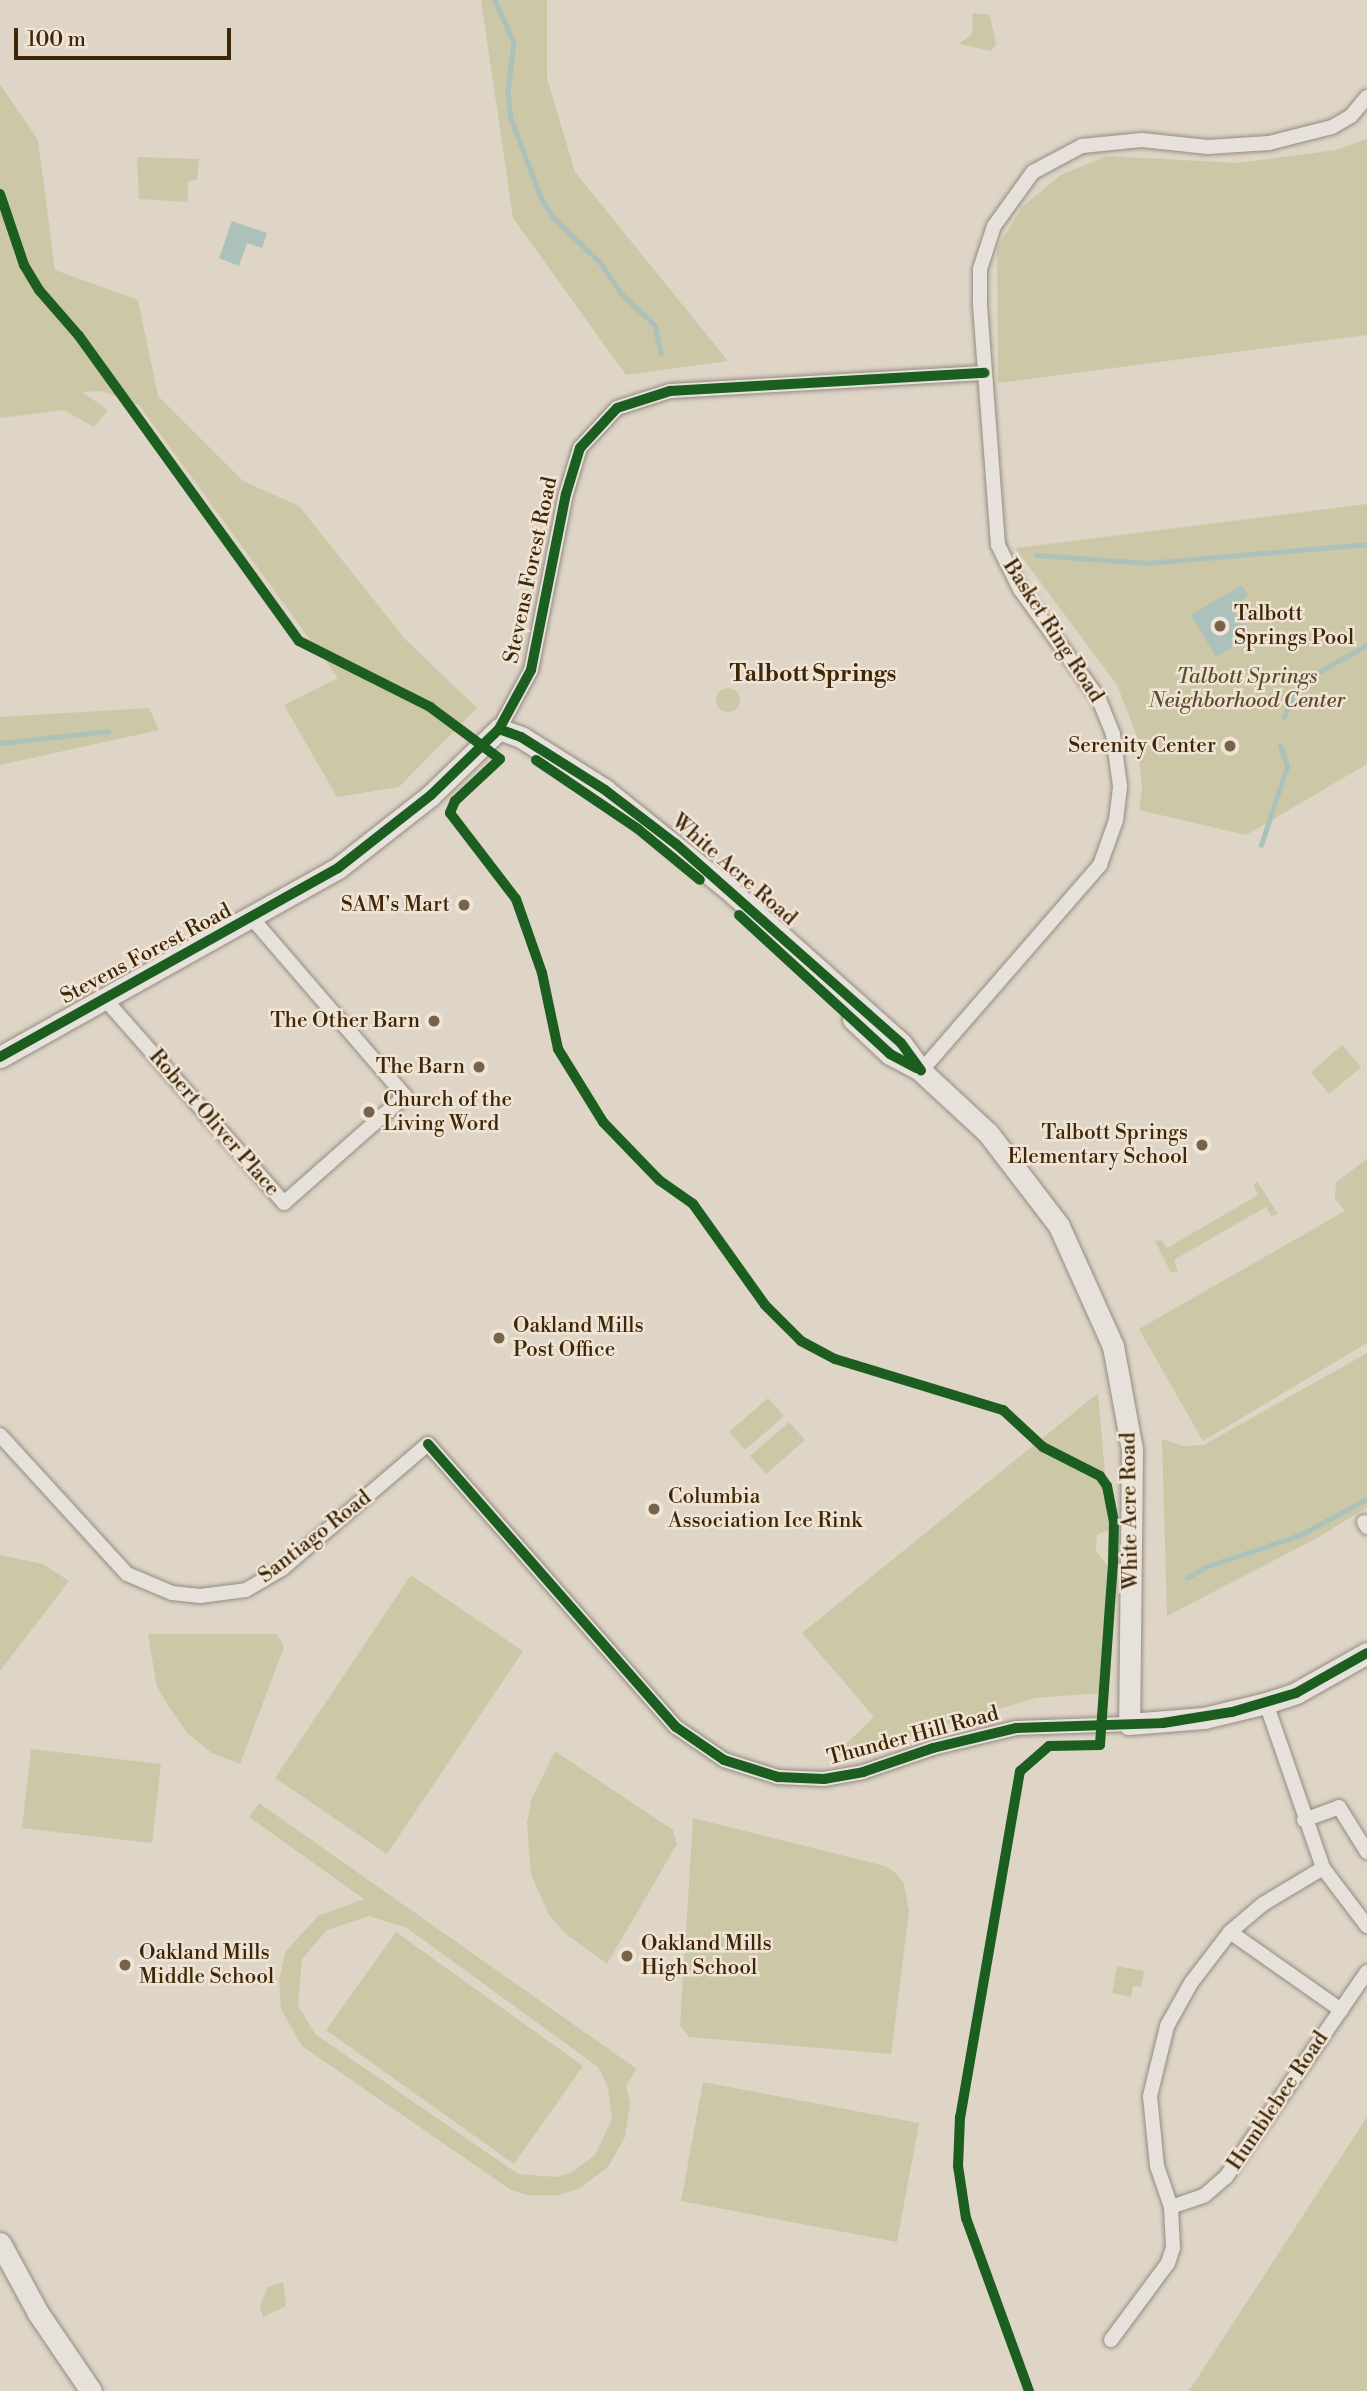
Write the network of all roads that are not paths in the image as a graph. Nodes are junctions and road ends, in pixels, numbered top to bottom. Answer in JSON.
{"nodes":[{"id":1,"x":1367,"y":97,"type":"edge"},
{"id":2,"x":984,"y":373,"type":"junction"},
{"id":3,"x":499,"y":729,"type":"junction"},
{"id":4,"x":252,"y":918,"type":"junction"},
{"id":5,"x":104,"y":998,"type":"junction"},
{"id":6,"x":0,"y":1057,"type":"edge"},
{"id":7,"x":921,"y":1070,"type":"junction"},
{"id":8,"x":0,"y":1435,"type":"edge"},
{"id":9,"x":428,"y":1444,"type":"joint"},
{"id":10,"x":1367,"y":1653,"type":"edge"},
{"id":11,"x":1266,"y":1703,"type":"junction"},
{"id":12,"x":1129,"y":1724,"type":"junction"},
{"id":13,"x":1304,"y":1820,"type":"junction"},
{"id":14,"x":1367,"y":1852,"type":"edge"},
{"id":15,"x":1323,"y":1868,"type":"junction"},
{"id":16,"x":1367,"y":1926,"type":"edge"},
{"id":17,"x":1230,"y":1933,"type":"junction"},
{"id":18,"x":1367,"y":1972,"type":"edge"},
{"id":19,"x":1341,"y":2010,"type":"junction"},
{"id":20,"x":1171,"y":2207,"type":"junction"},
{"id":21,"x":0,"y":2243,"type":"edge"},
{"id":22,"x":1111,"y":2340,"type":"dead end"},
{"id":23,"x":91,"y":2391,"type":"edge"}],
"edges":[{"from":1,"to":2,"type":"street"},
{"from":2,"to":3,"type":"street","name":"Stevens Forest Road"},
{"from":2,"to":7,"type":"street","name":"Basket Ring Road"},
{"from":3,"to":4,"type":"street","name":"Stevens Forest Road"},
{"from":3,"to":7,"type":"street","name":"White Acre Road"},
{"from":4,"to":5,"type":"street","name":"Stevens Forest Road"},
{"from":4,"to":5,"type":"street","name":"Robert Oliver Place"},
{"from":5,"to":6,"type":"street","name":"Stevens Forest Road"},
{"from":7,"to":12,"type":"street","name":"White Acre Road"},
{"from":8,"to":9,"type":"street","name":"Santiago Road"},
{"from":9,"to":12,"type":"street","name":"Thunder Hill Road"},
{"from":10,"to":11,"type":"street","name":"Thunder Hill Road"},
{"from":11,"to":12,"type":"street","name":"Thunder Hill Road"},
{"from":11,"to":13,"type":"street"},
{"from":13,"to":14,"type":"street"},
{"from":13,"to":15,"type":"street"},
{"from":15,"to":16,"type":"street"},
{"from":15,"to":17,"type":"street"},
{"from":17,"to":19,"type":"street"},
{"from":17,"to":20,"type":"street"},
{"from":18,"to":19,"type":"street","name":"Humblebee Road"},
{"from":19,"to":20,"type":"street","name":"Humblebee Road"},
{"from":20,"to":22,"type":"street"},
{"from":21,"to":23,"type":"street"}]}
